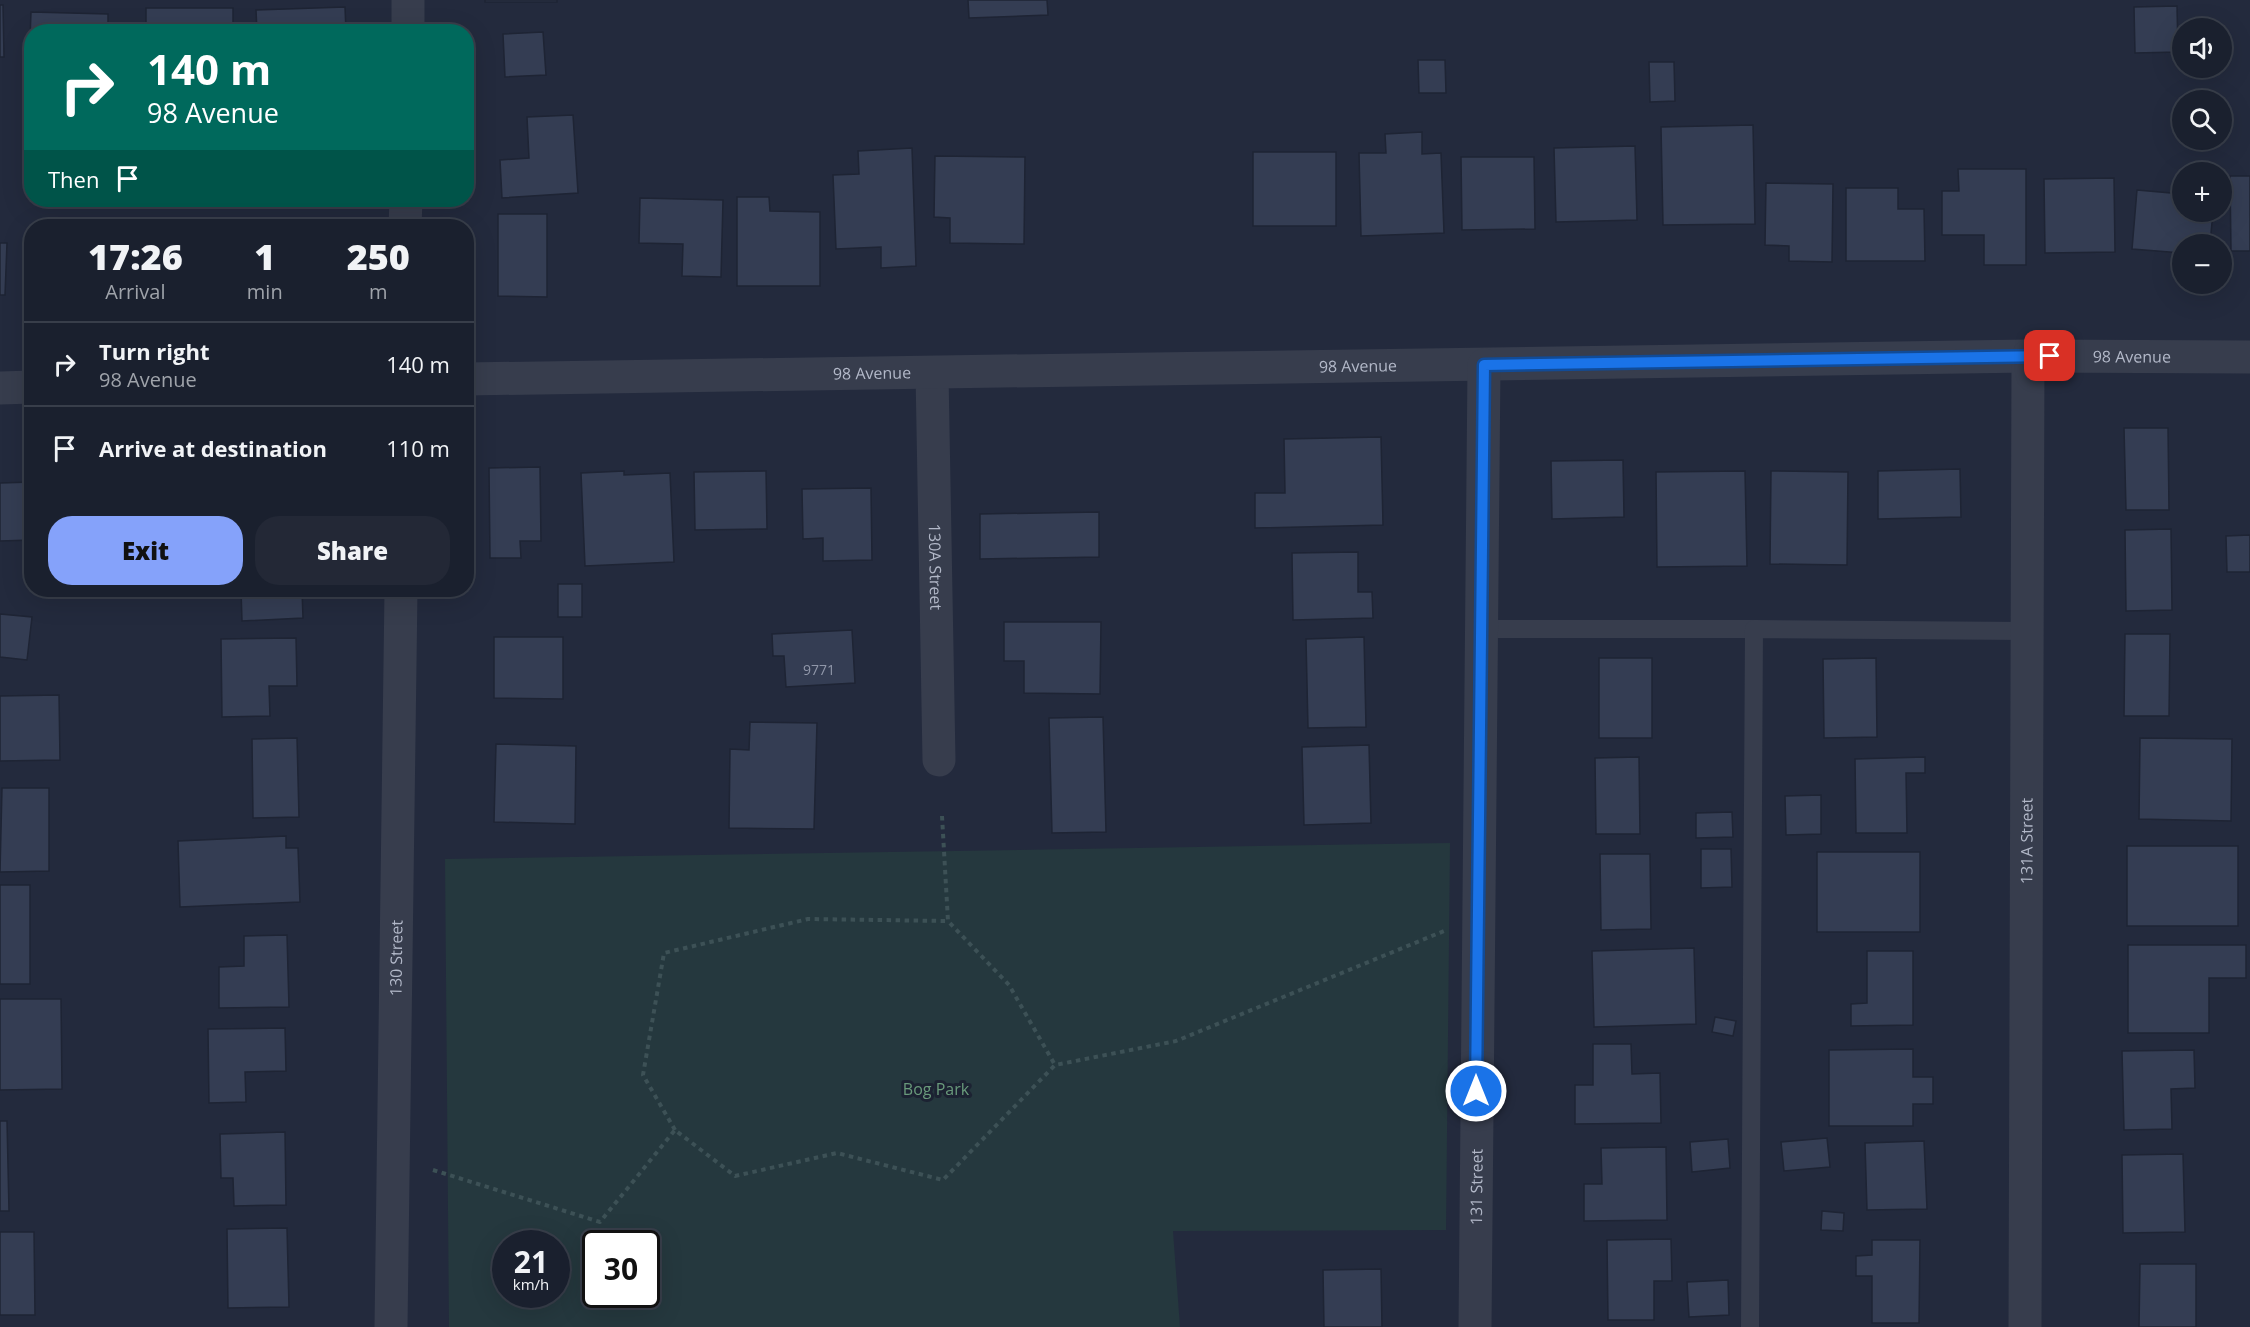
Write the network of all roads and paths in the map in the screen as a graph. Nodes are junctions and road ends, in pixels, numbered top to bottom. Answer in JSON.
{"nodes":[{"id":1,"x":408,"y":0,"type":"edge"},
{"id":2,"x":408,"y":24,"type":"edge"},
{"id":3,"x":2028,"y":356,"type":"junction"},
{"id":4,"x":2250,"y":357,"type":"edge"},
{"id":5,"x":1484,"y":365,"type":"junction"},
{"id":6,"x":932,"y":373,"type":"junction"},
{"id":7,"x":474,"y":379,"type":"edge"},
{"id":8,"x":24,"y":387,"type":"edge"},
{"id":9,"x":0,"y":388,"type":"edge"},
{"id":10,"x":400,"y":597,"type":"edge"},
{"id":11,"x":1481,"y":629,"type":"junction"},
{"id":12,"x":1754,"y":629,"type":"junction"},
{"id":13,"x":2027,"y":631,"type":"junction"},
{"id":14,"x":939,"y":760,"type":"dead end"},
{"id":15,"x":942,"y":816,"type":"dead end"},
{"id":16,"x":948,"y":921,"type":"junction"},
{"id":17,"x":1453,"y":928,"type":"dead end"},
{"id":18,"x":1055,"y":1065,"type":"junction"},
{"id":19,"x":675,"y":1130,"type":"junction"},
{"id":20,"x":432,"y":1170,"type":"dead end"},
{"id":21,"x":391,"y":1327,"type":"edge"},
{"id":22,"x":1475,"y":1327,"type":"edge"},
{"id":23,"x":1750,"y":1327,"type":"edge"},
{"id":24,"x":2025,"y":1327,"type":"edge"}],
"edges":[{"from":1,"to":2,"type":"street"},
{"from":3,"to":4,"type":"street","name":"98 Avenue"},
{"from":3,"to":5,"type":"street","name":"98 Avenue"},
{"from":3,"to":13,"type":"street","name":"131A Street"},
{"from":5,"to":6,"type":"street","name":"98 Avenue"},
{"from":5,"to":11,"type":"street","name":"131 Street"},
{"from":6,"to":7,"type":"street","name":"98 Avenue"},
{"from":6,"to":14,"type":"street","name":"130A Street"},
{"from":8,"to":9,"type":"street"},
{"from":10,"to":21,"type":"street","name":"130 Street"},
{"from":11,"to":12,"type":"lane"},
{"from":11,"to":22,"type":"street","name":"131 Street"},
{"from":12,"to":13,"type":"lane"},
{"from":12,"to":23,"type":"lane"},
{"from":13,"to":24,"type":"street","name":"131A Street"},
{"from":15,"to":16,"type":"path"},
{"from":16,"to":18,"type":"path"},
{"from":16,"to":19,"type":"path"},
{"from":17,"to":18,"type":"path"},
{"from":18,"to":19,"type":"path"},
{"from":19,"to":20,"type":"path"}]}
